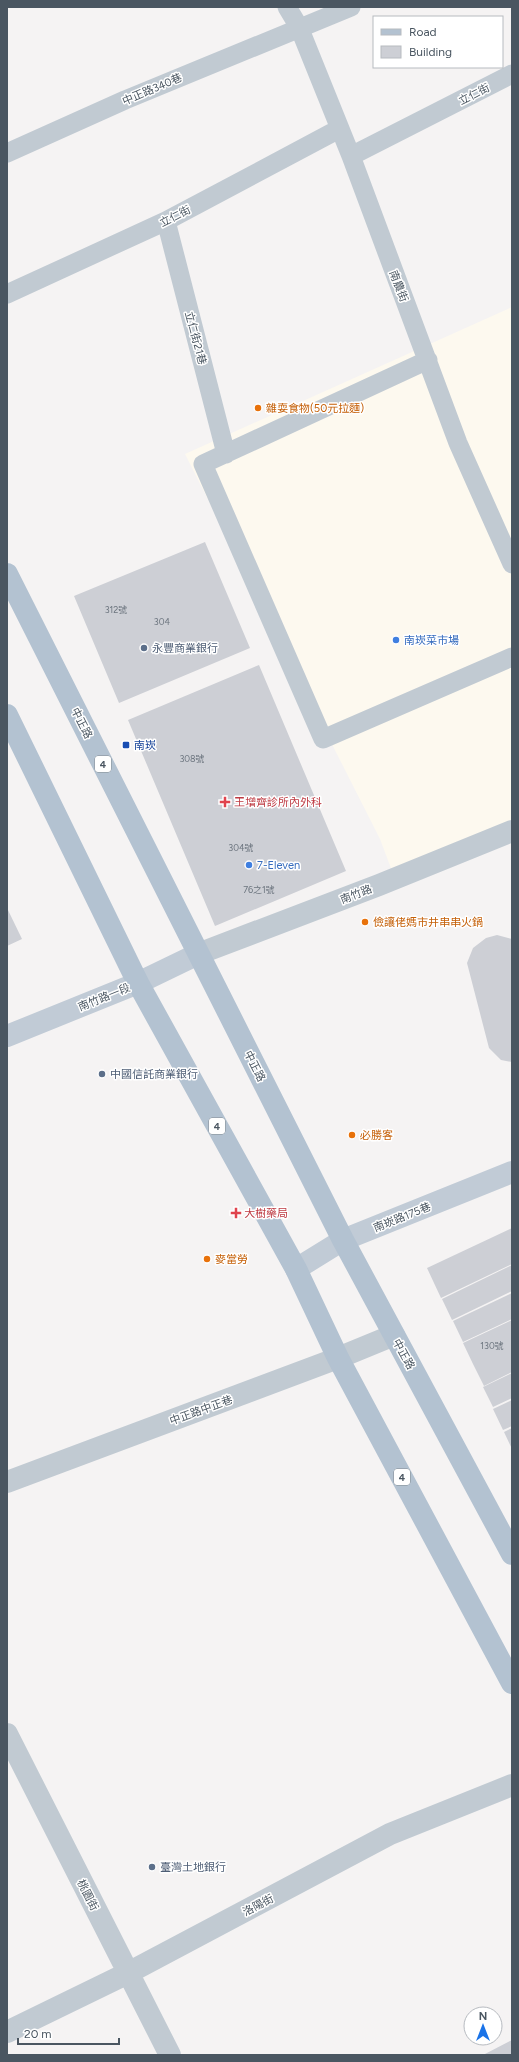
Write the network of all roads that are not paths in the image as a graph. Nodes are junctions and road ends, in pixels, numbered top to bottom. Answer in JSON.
{"nodes":[{"id":1,"x":287,"y":7,"type":"edge"},
{"id":2,"x":351,"y":7,"type":"edge"},
{"id":3,"x":299,"y":27,"type":"junction"},
{"id":4,"x":512,"y":74,"type":"edge"},
{"id":5,"x":339,"y":130,"type":"junction"},
{"id":6,"x":7,"y":153,"type":"edge"},
{"id":7,"x":351,"y":156,"type":"junction"},
{"id":8,"x":166,"y":221,"type":"junction"},
{"id":9,"x":7,"y":294,"type":"edge"},
{"id":10,"x":428,"y":360,"type":"junction"},
{"id":11,"x":226,"y":454,"type":"junction"},
{"id":12,"x":512,"y":564,"type":"edge"},
{"id":13,"x":7,"y":574,"type":"edge"},
{"id":14,"x":512,"y":657,"type":"edge"},
{"id":15,"x":7,"y":716,"type":"edge"},
{"id":16,"x":512,"y":832,"type":"edge"},
{"id":17,"x":198,"y":954,"type":"junction"},
{"id":18,"x":138,"y":983,"type":"junction"},
{"id":19,"x":7,"y":1036,"type":"edge"},
{"id":20,"x":512,"y":1172,"type":"edge"},
{"id":21,"x":343,"y":1240,"type":"junction"},
{"id":22,"x":296,"y":1269,"type":"junction"},
{"id":23,"x":394,"y":1335,"type":"junction"},
{"id":24,"x":338,"y":1358,"type":"junction"},
{"id":25,"x":7,"y":1482,"type":"edge"},
{"id":26,"x":512,"y":1554,"type":"edge"},
{"id":27,"x":512,"y":1683,"type":"edge"},
{"id":28,"x":7,"y":1734,"type":"edge"},
{"id":29,"x":512,"y":1785,"type":"edge"},
{"id":30,"x":128,"y":1973,"type":"junction"},
{"id":31,"x":7,"y":2032,"type":"edge"},
{"id":32,"x":170,"y":2055,"type":"edge"}],
"edges":[{"from":1,"to":3,"type":"lane","name":"南農街"},
{"from":2,"to":3,"type":"lane","name":"中正路340巷"},
{"from":3,"to":5,"type":"lane","name":"南農街"},
{"from":3,"to":6,"type":"lane","name":"中正路340巷"},
{"from":4,"to":7,"type":"lane","name":"立仁街"},
{"from":5,"to":7,"type":"lane","name":"南農街"},
{"from":5,"to":8,"type":"lane","name":"立仁街"},
{"from":7,"to":10,"type":"lane","name":"南農街"},
{"from":8,"to":9,"type":"lane","name":"立仁街"},
{"from":8,"to":11,"type":"lane","name":"立仁街21巷"},
{"from":10,"to":11,"type":"lane"},
{"from":10,"to":12,"type":"lane","name":"南農街"},
{"from":11,"to":14,"type":"lane"},
{"from":13,"to":17,"type":"main road","name":"中正路","number":"4"},
{"from":15,"to":18,"type":"main road","number":"4"},
{"from":16,"to":17,"type":"street","name":"南竹路"},
{"from":17,"to":18,"type":"street","name":"南竹路一段"},
{"from":17,"to":21,"type":"main road","name":"中正路","number":"4"},
{"from":18,"to":19,"type":"street","name":"南竹路一段"},
{"from":18,"to":22,"type":"main road","number":"4"},
{"from":20,"to":21,"type":"street","name":"南崁路175巷"},
{"from":21,"to":22,"type":"street","name":"南崁路175巷"},
{"from":21,"to":23,"type":"main road","name":"中正路","number":"4"},
{"from":22,"to":24,"type":"main road","number":"4"},
{"from":23,"to":24,"type":"street","name":"中正路中正巷"},
{"from":23,"to":26,"type":"main road","name":"中正路","number":"4"},
{"from":24,"to":25,"type":"street","name":"中正路中正巷"},
{"from":24,"to":27,"type":"main road","number":"4"},
{"from":28,"to":30,"type":"street","name":"桃園街"},
{"from":29,"to":30,"type":"street","name":"洛陽街"},
{"from":30,"to":31,"type":"street","name":"洛陽街"},
{"from":30,"to":32,"type":"street","name":"桃園街"}]}
